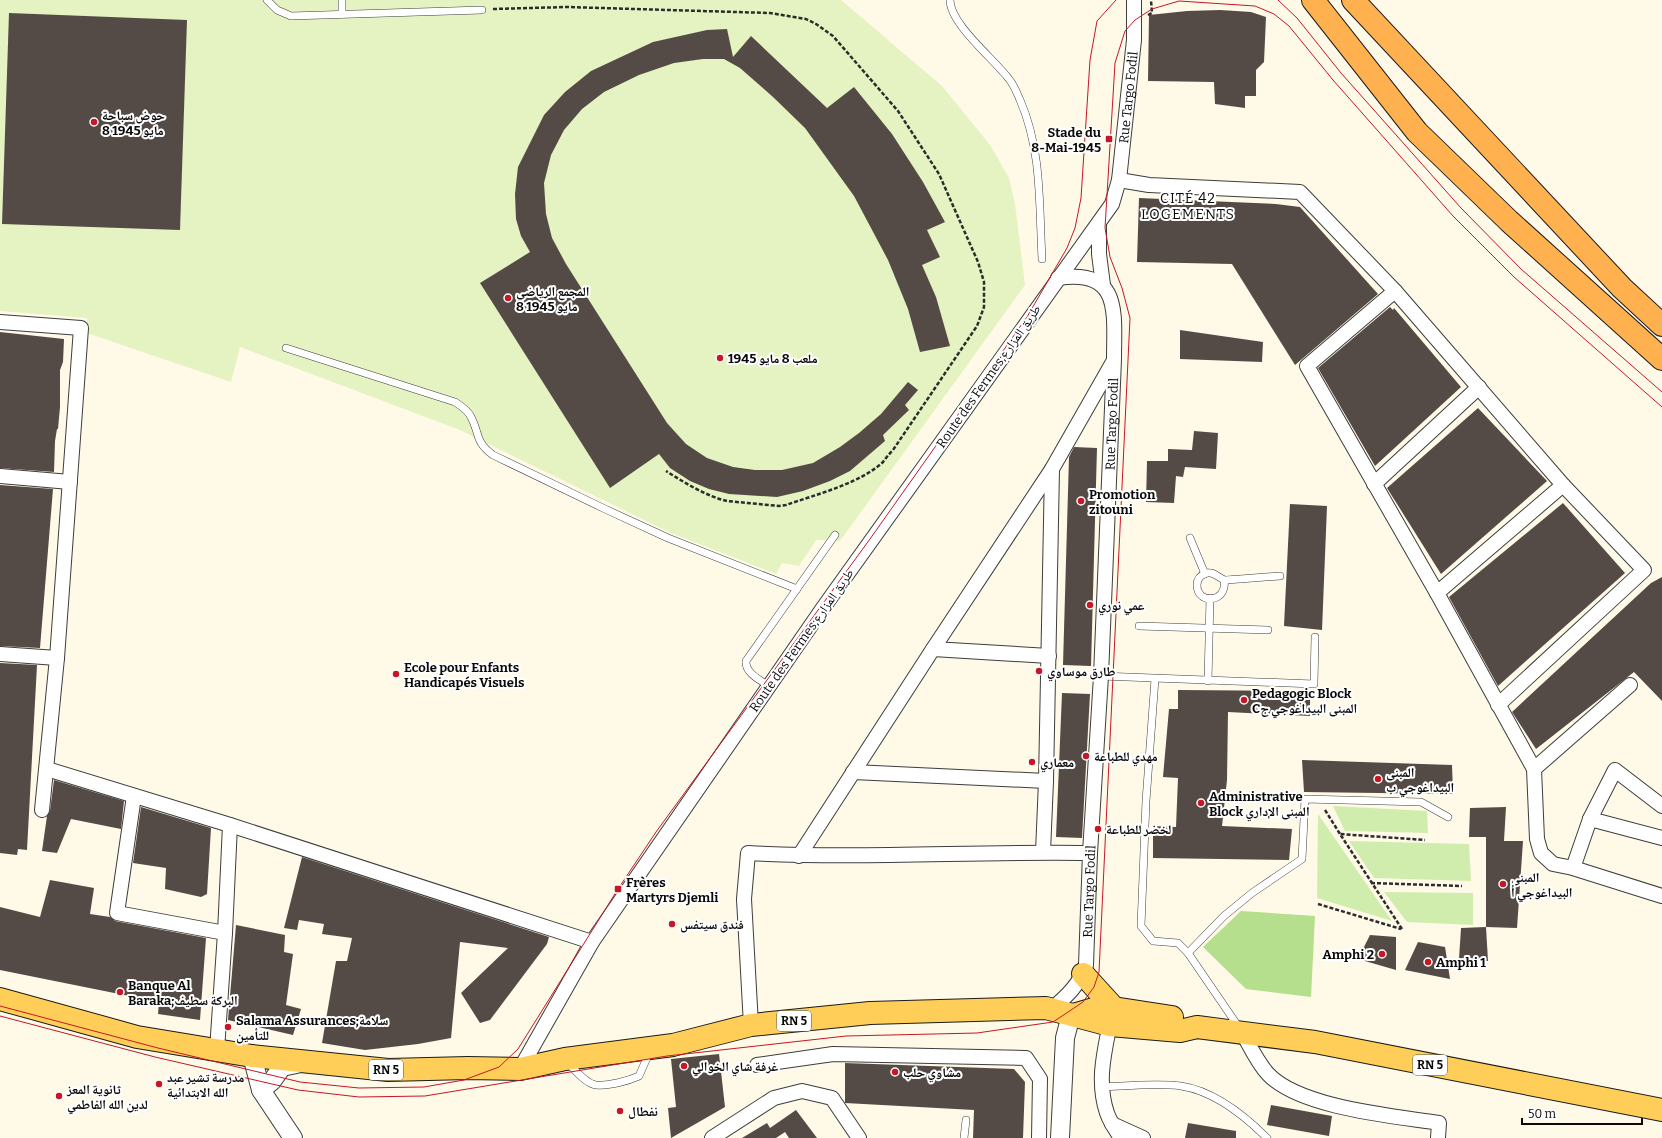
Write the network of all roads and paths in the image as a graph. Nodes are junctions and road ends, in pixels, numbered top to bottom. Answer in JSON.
{"nodes":[{"id":1,"x":267,"y":0,"type":"edge"},
{"id":2,"x":342,"y":0,"type":"edge"},
{"id":3,"x":950,"y":0,"type":"edge"},
{"id":4,"x":1134,"y":0,"type":"edge"},
{"id":5,"x":1151,"y":0,"type":"edge"},
{"id":6,"x":1313,"y":0,"type":"edge"},
{"id":7,"x":1353,"y":0,"type":"edge"},
{"id":8,"x":1152,"y":9,"type":"dead end"},
{"id":9,"x":482,"y":10,"type":"joint"},
{"id":10,"x":342,"y":14,"type":"junction"},
{"id":11,"x":1119,"y":180,"type":"junction"},
{"id":12,"x":1099,"y":223,"type":"junction"},
{"id":13,"x":1042,"y":258,"type":"dead end"},
{"id":14,"x":1058,"y":278,"type":"junction"},
{"id":15,"x":1104,"y":285,"type":"junction"},
{"id":16,"x":1395,"y":291,"type":"junction"},
{"id":17,"x":0,"y":322,"type":"edge"},
{"id":18,"x":1662,"y":325,"type":"edge"},
{"id":19,"x":286,"y":348,"type":"dead end"},
{"id":20,"x":1114,"y":359,"type":"junction"},
{"id":21,"x":1662,"y":359,"type":"edge"},
{"id":22,"x":1479,"y":387,"type":"junction"},
{"id":23,"x":1052,"y":469,"type":"junction"},
{"id":24,"x":666,"y":471,"type":"dead end"},
{"id":25,"x":0,"y":476,"type":"edge"},
{"id":26,"x":70,"y":482,"type":"junction"},
{"id":27,"x":1374,"y":484,"type":"junction"},
{"id":28,"x":1563,"y":485,"type":"junction"},
{"id":29,"x":835,"y":535,"type":"dead end"},
{"id":30,"x":1190,"y":538,"type":"dead end"},
{"id":31,"x":1205,"y":574,"type":"junction"},
{"id":32,"x":1280,"y":576,"type":"dead end"},
{"id":33,"x":1224,"y":580,"type":"junction"},
{"id":34,"x":797,"y":589,"type":"junction"},
{"id":35,"x":1437,"y":593,"type":"junction"},
{"id":36,"x":1210,"y":598,"type":"junction"},
{"id":37,"x":1139,"y":626,"type":"dead end"},
{"id":38,"x":1209,"y":628,"type":"junction"},
{"id":39,"x":1268,"y":630,"type":"dead end"},
{"id":40,"x":1315,"y":637,"type":"dead end"},
{"id":41,"x":933,"y":649,"type":"junction"},
{"id":42,"x":0,"y":654,"type":"edge"},
{"id":43,"x":1049,"y":656,"type":"junction"},
{"id":44,"x":57,"y":658,"type":"junction"},
{"id":45,"x":1101,"y":676,"type":"junction"},
{"id":46,"x":1155,"y":679,"type":"junction"},
{"id":47,"x":1208,"y":681,"type":"junction"},
{"id":48,"x":1630,"y":685,"type":"dead end"},
{"id":49,"x":769,"y":686,"type":"junction"},
{"id":50,"x":1498,"y":705,"type":"junction"},
{"id":51,"x":47,"y":769,"type":"junction"},
{"id":52,"x":1534,"y":769,"type":"junction"},
{"id":53,"x":853,"y":772,"type":"junction"},
{"id":54,"x":1046,"y":780,"type":"junction"},
{"id":55,"x":134,"y":796,"type":"junction"},
{"id":56,"x":1662,"y":806,"type":"edge"},
{"id":57,"x":1324,"y":808,"type":"dead end"},
{"id":58,"x":42,"y":810,"type":"dead end"},
{"id":59,"x":1448,"y":817,"type":"dead end"},
{"id":60,"x":1590,"y":819,"type":"junction"},
{"id":61,"x":230,"y":825,"type":"junction"},
{"id":62,"x":1340,"y":834,"type":"junction"},
{"id":63,"x":1662,"y":838,"type":"edge"},
{"id":64,"x":1425,"y":840,"type":"dead end"},
{"id":65,"x":1043,"y":852,"type":"junction"},
{"id":66,"x":1090,"y":854,"type":"junction"},
{"id":67,"x":799,"y":856,"type":"junction"},
{"id":68,"x":1573,"y":868,"type":"junction"},
{"id":69,"x":1371,"y":883,"type":"junction"},
{"id":70,"x":1462,"y":886,"type":"dead end"},
{"id":71,"x":1662,"y":896,"type":"edge"},
{"id":72,"x":1318,"y":904,"type":"dead end"},
{"id":73,"x":225,"y":933,"type":"junction"},
{"id":74,"x":592,"y":942,"type":"junction"},
{"id":75,"x":1188,"y":952,"type":"junction"},
{"id":76,"x":1083,"y":974,"type":"junction"},
{"id":77,"x":0,"y":999,"type":"edge"},
{"id":78,"x":1062,"y":1012,"type":"junction"},
{"id":79,"x":1112,"y":1016,"type":"junction"},
{"id":80,"x":751,"y":1025,"type":"junction"},
{"id":81,"x":1242,"y":1032,"type":"junction"},
{"id":82,"x":651,"y":1048,"type":"junction"},
{"id":83,"x":217,"y":1050,"type":"junction"},
{"id":84,"x":252,"y":1056,"type":"junction"},
{"id":85,"x":564,"y":1059,"type":"junction"},
{"id":86,"x":306,"y":1063,"type":"junction"},
{"id":87,"x":757,"y":1065,"type":"dead end"},
{"id":88,"x":520,"y":1069,"type":"junction"},
{"id":89,"x":1102,"y":1087,"type":"junction"},
{"id":90,"x":261,"y":1090,"type":"junction"},
{"id":91,"x":1662,"y":1110,"type":"edge"},
{"id":92,"x":966,"y":1120,"type":"dead end"},
{"id":93,"x":1112,"y":1124,"type":"junction"},
{"id":94,"x":293,"y":1138,"type":"edge"},
{"id":95,"x":712,"y":1138,"type":"edge"},
{"id":96,"x":859,"y":1138,"type":"edge"},
{"id":97,"x":964,"y":1138,"type":"edge"},
{"id":98,"x":1039,"y":1138,"type":"edge"},
{"id":99,"x":1060,"y":1138,"type":"edge"},
{"id":100,"x":1120,"y":1138,"type":"edge"},
{"id":101,"x":1143,"y":1138,"type":"edge"},
{"id":102,"x":1267,"y":1138,"type":"edge"},
{"id":103,"x":1438,"y":1138,"type":"edge"}],
"edges":[{"from":1,"to":10,"type":"lane"},
{"from":2,"to":10,"type":"lane"},
{"from":3,"to":13,"type":"lane"},
{"from":4,"to":11,"type":"street","name":"Rue Targo Fodil"},
{"from":5,"to":8,"type":"path"},
{"from":6,"to":21,"type":"highway"},
{"from":7,"to":18,"type":"highway"},
{"from":9,"to":10,"type":"lane"},
{"from":9,"to":24,"type":"path"},
{"from":11,"to":12,"type":"street","name":"Rue Targo Fodil"},
{"from":11,"to":16,"type":"street"},
{"from":12,"to":14,"type":"street","name":"Route des Fermes;طريق المزارع"},
{"from":12,"to":15,"type":"street","name":"Rue Targo Fodil"},
{"from":14,"to":15,"type":"street"},
{"from":14,"to":49,"type":"street","name":"Route des Fermes;طريق المزارع"},
{"from":15,"to":20,"type":"street","name":"Rue Targo Fodil"},
{"from":16,"to":22,"type":"street"},
{"from":16,"to":27,"type":"street"},
{"from":17,"to":26,"type":"street"},
{"from":19,"to":34,"type":"lane"},
{"from":20,"to":23,"type":"street"},
{"from":20,"to":45,"type":"street","name":"Rue Targo Fodil"},
{"from":22,"to":27,"type":"street"},
{"from":22,"to":28,"type":"street"},
{"from":23,"to":41,"type":"street"},
{"from":23,"to":43,"type":"street"},
{"from":25,"to":26,"type":"street"},
{"from":26,"to":44,"type":"street"},
{"from":27,"to":35,"type":"street"},
{"from":28,"to":35,"type":"street"},
{"from":28,"to":50,"type":"street"},
{"from":29,"to":34,"type":"lane"},
{"from":30,"to":31,"type":"lane"},
{"from":31,"to":33,"type":"lane"},
{"from":31,"to":36,"type":"lane"},
{"from":32,"to":33,"type":"lane"},
{"from":33,"to":36,"type":"lane"},
{"from":34,"to":49,"type":"lane"},
{"from":35,"to":50,"type":"street"},
{"from":36,"to":38,"type":"lane"},
{"from":37,"to":38,"type":"lane"},
{"from":38,"to":39,"type":"lane"},
{"from":38,"to":47,"type":"lane"},
{"from":40,"to":47,"type":"lane"},
{"from":41,"to":43,"type":"street"},
{"from":41,"to":53,"type":"street"},
{"from":42,"to":44,"type":"street"},
{"from":43,"to":54,"type":"street"},
{"from":44,"to":51,"type":"street"},
{"from":45,"to":46,"type":"lane"},
{"from":45,"to":66,"type":"street","name":"Rue Targo Fodil"},
{"from":46,"to":47,"type":"lane"},
{"from":46,"to":75,"type":"lane"},
{"from":48,"to":52,"type":"street"},
{"from":49,"to":74,"type":"street","name":"Route des Fermes;طريق المزارع"},
{"from":50,"to":52,"type":"street"},
{"from":51,"to":55,"type":"street"},
{"from":51,"to":58,"type":"street"},
{"from":52,"to":68,"type":"street"},
{"from":53,"to":54,"type":"street"},
{"from":53,"to":67,"type":"street"},
{"from":54,"to":65,"type":"street"},
{"from":55,"to":61,"type":"street"},
{"from":55,"to":73,"type":"street"},
{"from":56,"to":60,"type":"street"},
{"from":57,"to":62,"type":"path"},
{"from":59,"to":75,"type":"lane"},
{"from":60,"to":63,"type":"street"},
{"from":60,"to":68,"type":"street"},
{"from":61,"to":73,"type":"street"},
{"from":61,"to":74,"type":"street"},
{"from":62,"to":64,"type":"path"},
{"from":62,"to":69,"type":"path"},
{"from":65,"to":66,"type":"street"},
{"from":65,"to":67,"type":"street"},
{"from":66,"to":76,"type":"street","name":"Rue Targo Fodil"},
{"from":67,"to":80,"type":"street"},
{"from":68,"to":71,"type":"street"},
{"from":69,"to":70,"type":"path"},
{"from":69,"to":72,"type":"path"},
{"from":73,"to":83,"type":"street"},
{"from":74,"to":88,"type":"street","name":"Route des Fermes;طريق المزارع"},
{"from":75,"to":81,"type":"lane"},
{"from":76,"to":78,"type":"street","name":"Rue Targo Fodil"},
{"from":76,"to":79,"type":"main road"},
{"from":77,"to":83,"type":"main road","number":"RN 5"},
{"from":78,"to":79,"type":"main road","number":"RN 5"},
{"from":78,"to":80,"type":"main road","number":"RN 5"},
{"from":78,"to":99,"type":"street"},
{"from":79,"to":81,"type":"main road","number":"RN 5"},
{"from":79,"to":89,"type":"street"},
{"from":80,"to":82,"type":"main road","number":"RN 5"},
{"from":81,"to":91,"type":"main road","number":"RN 5"},
{"from":81,"to":103,"type":"street"},
{"from":82,"to":85,"type":"main road","number":"RN 5"},
{"from":82,"to":85,"type":"lane"},
{"from":83,"to":84,"type":"main road","number":"RN 5"},
{"from":84,"to":86,"type":"main road","number":"RN 5"},
{"from":84,"to":90,"type":"street"},
{"from":85,"to":88,"type":"main road","number":"RN 5"},
{"from":86,"to":88,"type":"main road","number":"RN 5"},
{"from":86,"to":90,"type":"street"},
{"from":87,"to":98,"type":"street"},
{"from":89,"to":93,"type":"street"},
{"from":89,"to":102,"type":"lane"},
{"from":90,"to":94,"type":"street"},
{"from":92,"to":97,"type":"lane"},
{"from":93,"to":100,"type":"street"},
{"from":93,"to":101,"type":"street"},
{"from":95,"to":96,"type":"street"}]}
